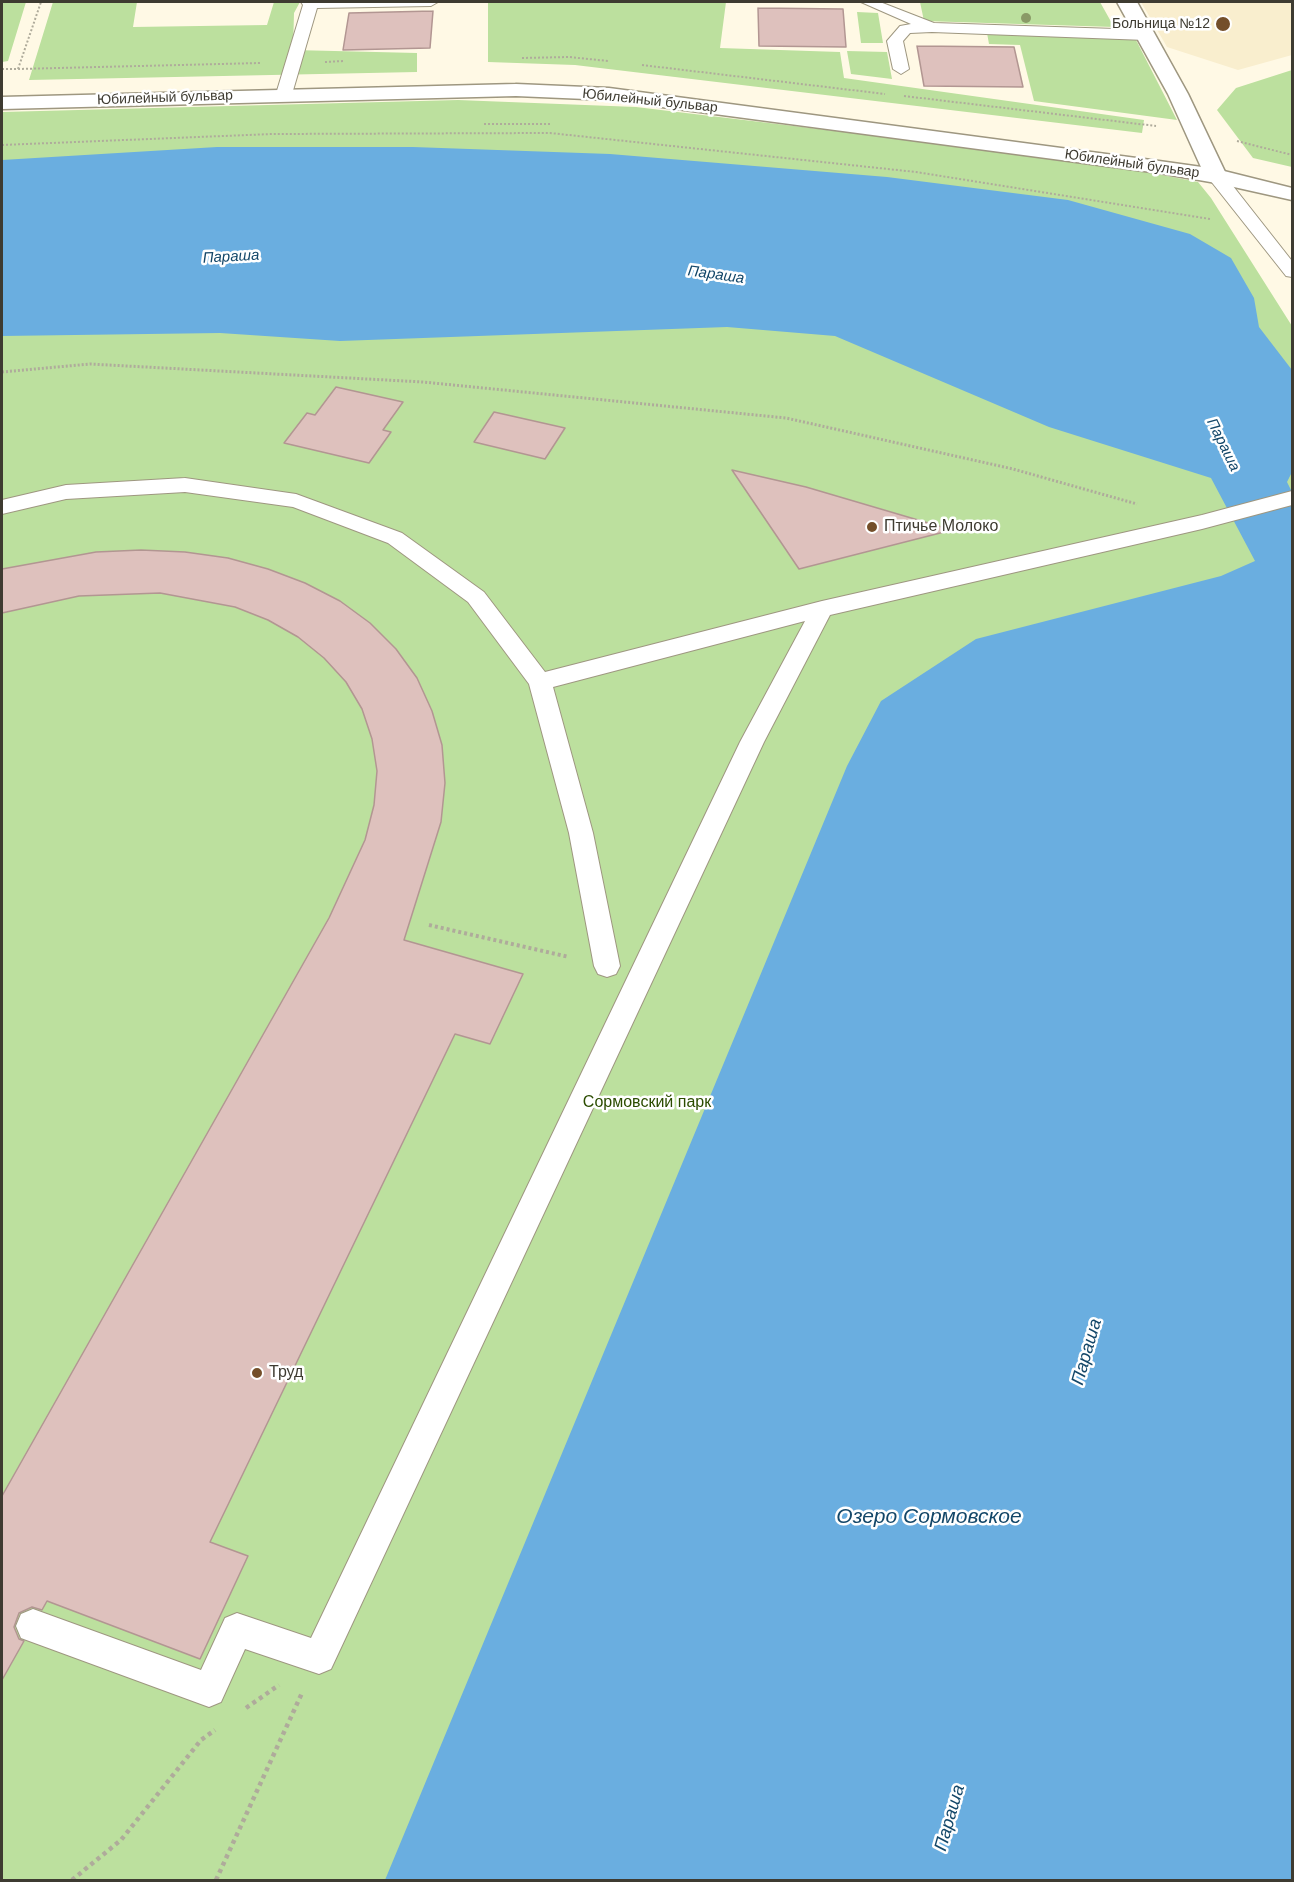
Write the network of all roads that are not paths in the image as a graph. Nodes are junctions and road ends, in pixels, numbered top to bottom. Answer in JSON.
{"nodes":[{"id":1,"x":431,"y":2,"type":"edge"},
{"id":2,"x":868,"y":2,"type":"edge"},
{"id":3,"x":1127,"y":2,"type":"edge"},
{"id":4,"x":309,"y":3,"type":"edge"},
{"id":5,"x":932,"y":27,"type":"junction"},
{"id":6,"x":1146,"y":35,"type":"junction"},
{"id":7,"x":901,"y":69,"type":"dead end"},
{"id":8,"x":284,"y":94,"type":"junction"},
{"id":9,"x":2,"y":103,"type":"edge"},
{"id":10,"x":1216,"y":176,"type":"junction"},
{"id":11,"x":1293,"y":194,"type":"edge"},
{"id":12,"x":1293,"y":272,"type":"edge"},
{"id":13,"x":1293,"y":498,"type":"edge"},
{"id":14,"x":2,"y":507,"type":"edge"},
{"id":15,"x":822,"y":609,"type":"junction"},
{"id":16,"x":540,"y":682,"type":"junction"},
{"id":17,"x":607,"y":966,"type":"road end"},
{"id":18,"x":33,"y":1626,"type":"dead end"}],
"edges":[{"from":1,"to":4,"type":"lane"},
{"from":2,"to":5,"type":"lane"},
{"from":3,"to":6,"type":"street"},
{"from":4,"to":8,"type":"lane"},
{"from":5,"to":6,"type":"lane"},
{"from":5,"to":7,"type":"lane"},
{"from":6,"to":10,"type":"street"},
{"from":8,"to":9,"type":"street","name":"Юбилейный бульвар"},
{"from":8,"to":10,"type":"street","name":"Юбилейный бульвар"},
{"from":10,"to":11,"type":"street","name":"Юбилейный бульвар"},
{"from":10,"to":12,"type":"lane"},
{"from":13,"to":15,"type":"lane"},
{"from":14,"to":16,"type":"lane"},
{"from":15,"to":16,"type":"lane"},
{"from":15,"to":18,"type":"lane"},
{"from":16,"to":17,"type":"lane"}]}
